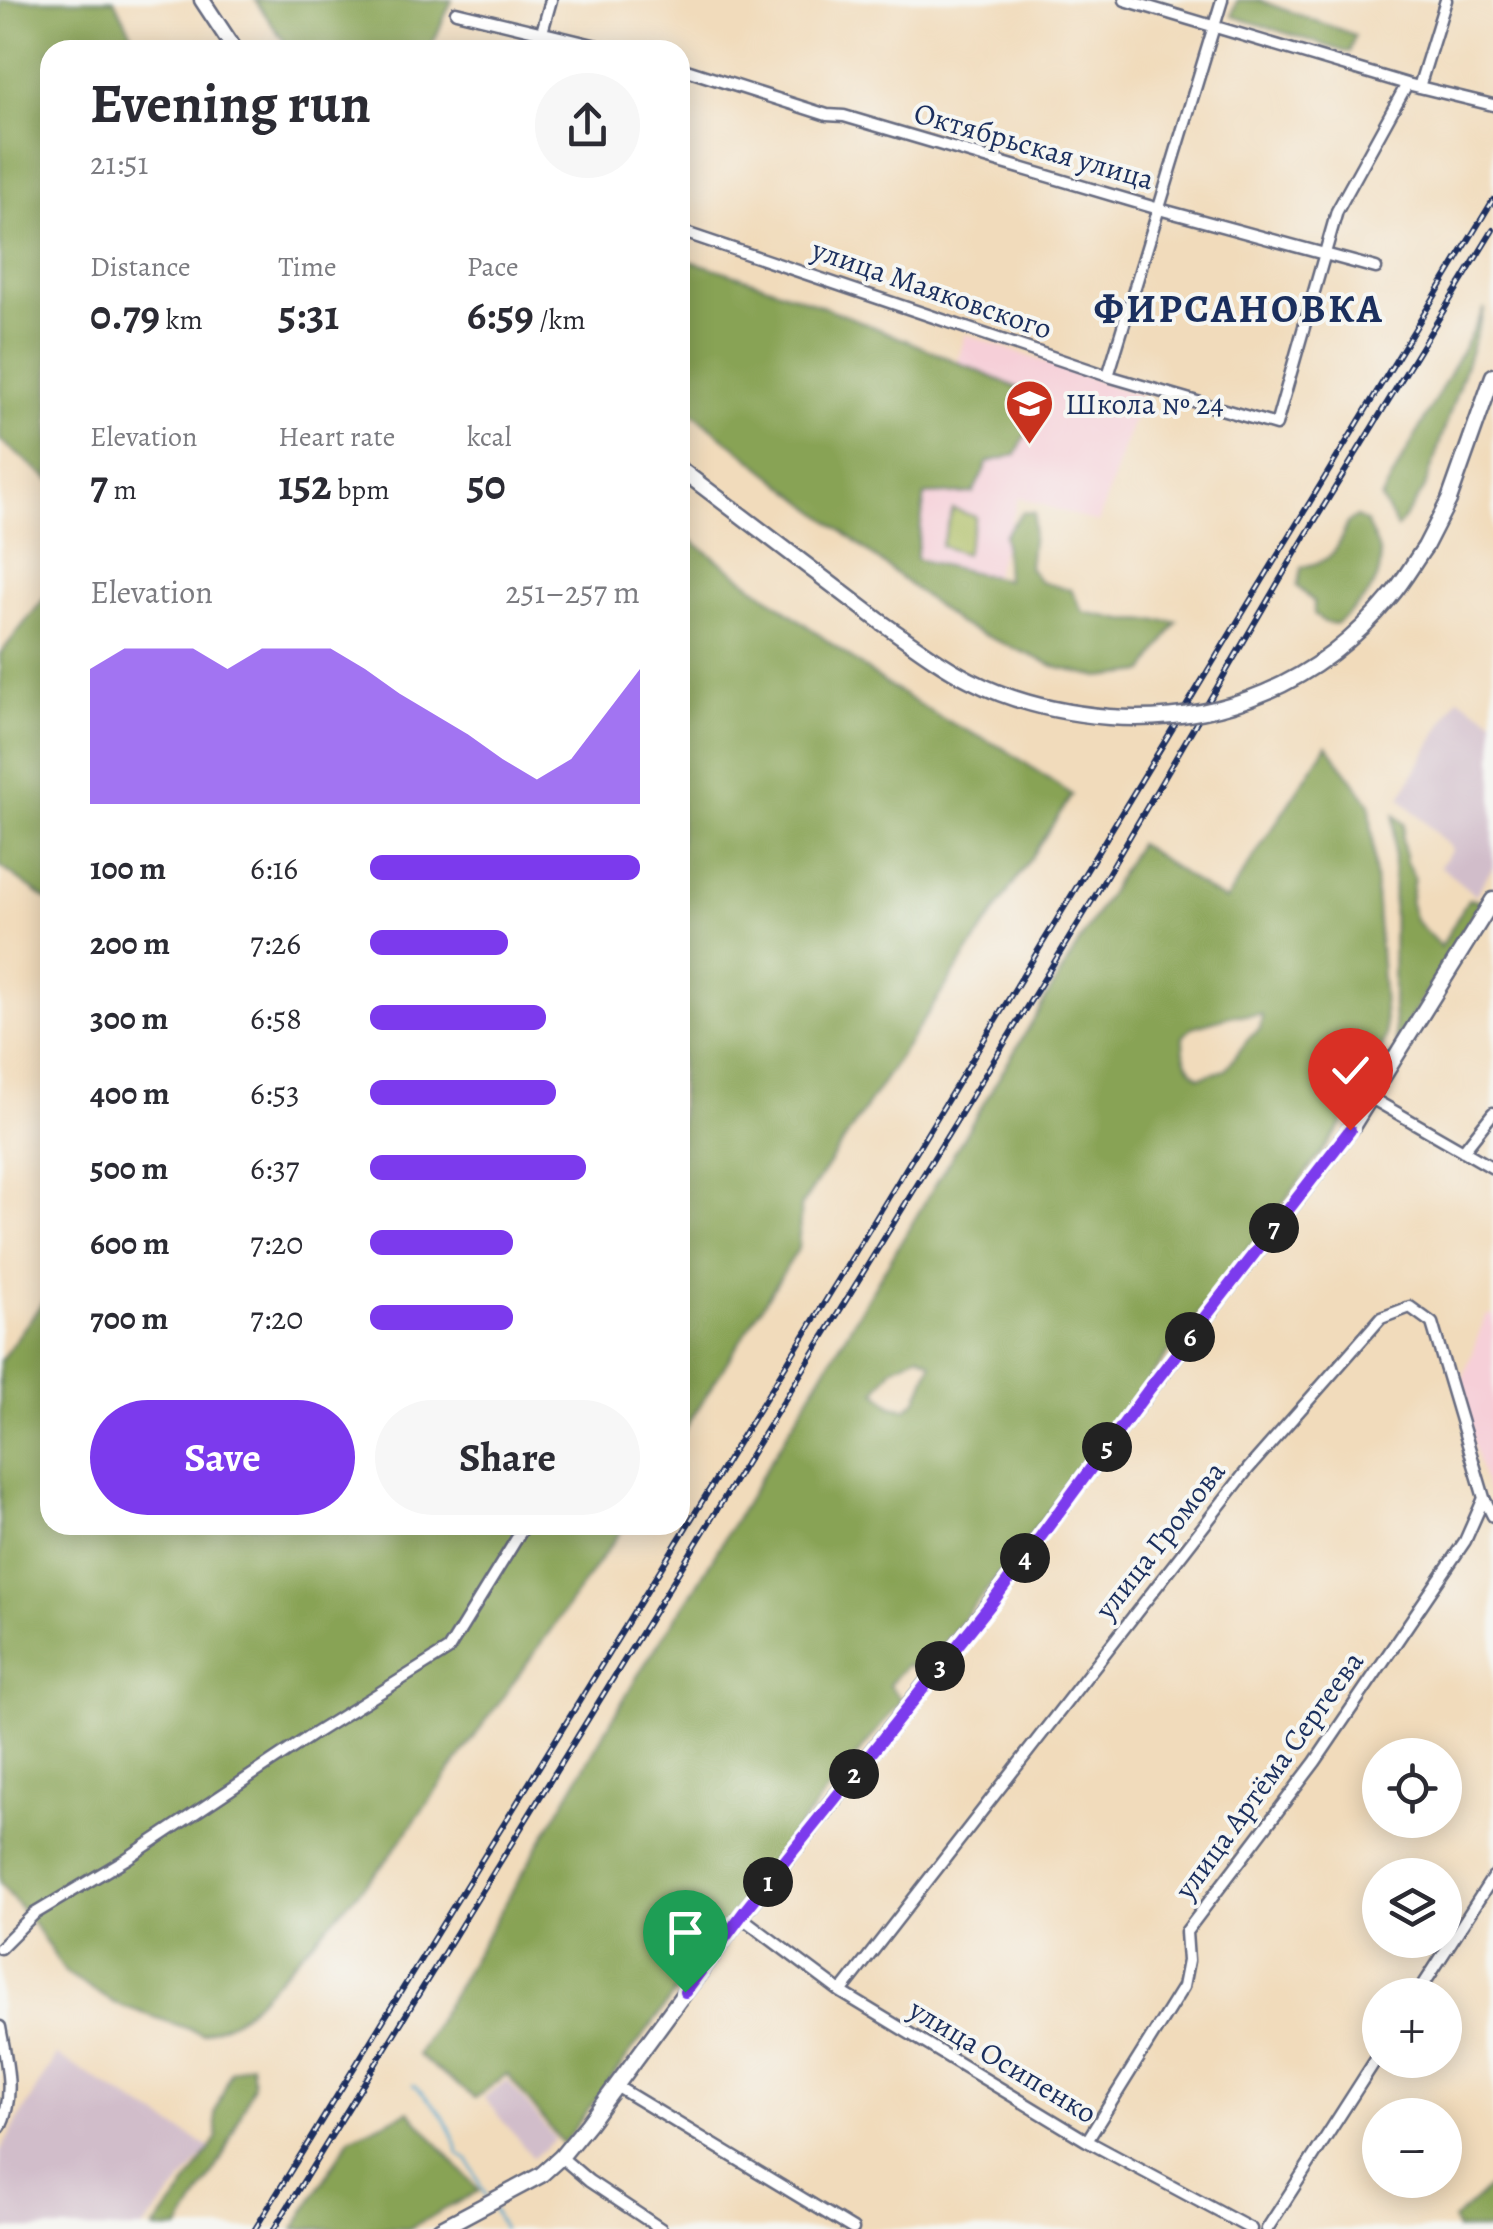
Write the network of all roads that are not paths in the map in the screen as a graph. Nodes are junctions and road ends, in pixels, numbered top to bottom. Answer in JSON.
{"nodes":[{"id":1,"x":202,"y":0,"type":"edge"},
{"id":2,"x":551,"y":0,"type":"edge"},
{"id":3,"x":1125,"y":0,"type":"edge"},
{"id":4,"x":1222,"y":0,"type":"edge"},
{"id":5,"x":1446,"y":0,"type":"edge"},
{"id":6,"x":456,"y":12,"type":"dead end"},
{"id":7,"x":1214,"y":25,"type":"junction"},
{"id":8,"x":542,"y":33,"type":"junction"},
{"id":9,"x":229,"y":40,"type":"edge"},
{"id":10,"x":540,"y":40,"type":"edge"},
{"id":11,"x":572,"y":40,"type":"edge"},
{"id":12,"x":690,"y":71,"type":"edge"},
{"id":13,"x":1413,"y":86,"type":"junction"},
{"id":14,"x":1493,"y":106,"type":"edge"},
{"id":15,"x":1158,"y":209,"type":"junction"},
{"id":16,"x":690,"y":234,"type":"edge"},
{"id":17,"x":1324,"y":253,"type":"junction"},
{"id":18,"x":1376,"y":268,"type":"dead end"},
{"id":19,"x":1108,"y":376,"type":"junction"},
{"id":20,"x":1493,"y":376,"type":"edge"},
{"id":21,"x":690,"y":477,"type":"edge"},
{"id":22,"x":1493,"y":900,"type":"edge"},
{"id":23,"x":1372,"y":1098,"type":"junction"},
{"id":24,"x":1493,"y":1112,"type":"edge"},
{"id":25,"x":1463,"y":1151,"type":"junction"},
{"id":26,"x":1493,"y":1168,"type":"edge"},
{"id":27,"x":1484,"y":1498,"type":"junction"},
{"id":28,"x":1493,"y":1516,"type":"edge"},
{"id":29,"x":520,"y":1535,"type":"edge"},
{"id":30,"x":1493,"y":1877,"type":"edge"},
{"id":31,"x":741,"y":1917,"type":"junction"},
{"id":32,"x":0,"y":1948,"type":"edge"},
{"id":33,"x":1428,"y":1978,"type":"edge"},
{"id":34,"x":841,"y":1992,"type":"junction"},
{"id":35,"x":0,"y":2026,"type":"edge"},
{"id":36,"x":1364,"y":2078,"type":"edge"},
{"id":37,"x":616,"y":2086,"type":"junction"},
{"id":38,"x":0,"y":2128,"type":"edge"},
{"id":39,"x":1087,"y":2140,"type":"junction"},
{"id":40,"x":561,"y":2157,"type":"junction"},
{"id":41,"x":440,"y":2229,"type":"edge"},
{"id":42,"x":661,"y":2229,"type":"edge"},
{"id":43,"x":853,"y":2229,"type":"edge"},
{"id":44,"x":1251,"y":2229,"type":"edge"},
{"id":45,"x":1267,"y":2229,"type":"edge"}],
"edges":[{"from":1,"to":9,"type":"street"},
{"from":2,"to":8,"type":"street"},
{"from":3,"to":7,"type":"street"},
{"from":4,"to":7,"type":"street"},
{"from":5,"to":13,"type":"street","name":"улица Маяковского"},
{"from":6,"to":8,"type":"street"},
{"from":7,"to":13,"type":"street"},
{"from":7,"to":15,"type":"street"},
{"from":8,"to":10,"type":"street"},
{"from":8,"to":11,"type":"street"},
{"from":12,"to":15,"type":"street","name":"Октябрьская улица"},
{"from":13,"to":14,"type":"street"},
{"from":13,"to":17,"type":"street","name":"улица Маяковского"},
{"from":15,"to":17,"type":"street","name":"Октябрьская улица"},
{"from":15,"to":19,"type":"street"},
{"from":16,"to":19,"type":"street","name":"улица Маяковского"},
{"from":17,"to":18,"type":"street","name":"Октябрьская улица"},
{"from":17,"to":19,"type":"street","name":"улица Маяковского"},
{"from":20,"to":21,"type":"street","bridge":true},
{"from":22,"to":23,"type":"street"},
{"from":23,"to":25,"type":"street"},
{"from":23,"to":31,"type":"street"},
{"from":24,"to":25,"type":"street"},
{"from":25,"to":26,"type":"street"},
{"from":27,"to":28,"type":"street"},
{"from":27,"to":34,"type":"street","name":"улица Громова"},
{"from":27,"to":39,"type":"street","name":"улица Артёма Сергеева"},
{"from":29,"to":32,"type":"street"},
{"from":30,"to":33,"type":"street"},
{"from":31,"to":34,"type":"street","name":"улица Осипенко"},
{"from":31,"to":37,"type":"street"},
{"from":34,"to":39,"type":"street","name":"улица Осипенко"},
{"from":35,"to":38,"type":"street"},
{"from":36,"to":45,"type":"street"},
{"from":37,"to":40,"type":"street"},
{"from":37,"to":43,"type":"street"},
{"from":39,"to":44,"type":"street","name":"улица Осипенко"},
{"from":40,"to":41,"type":"street"},
{"from":40,"to":42,"type":"street"}]}
